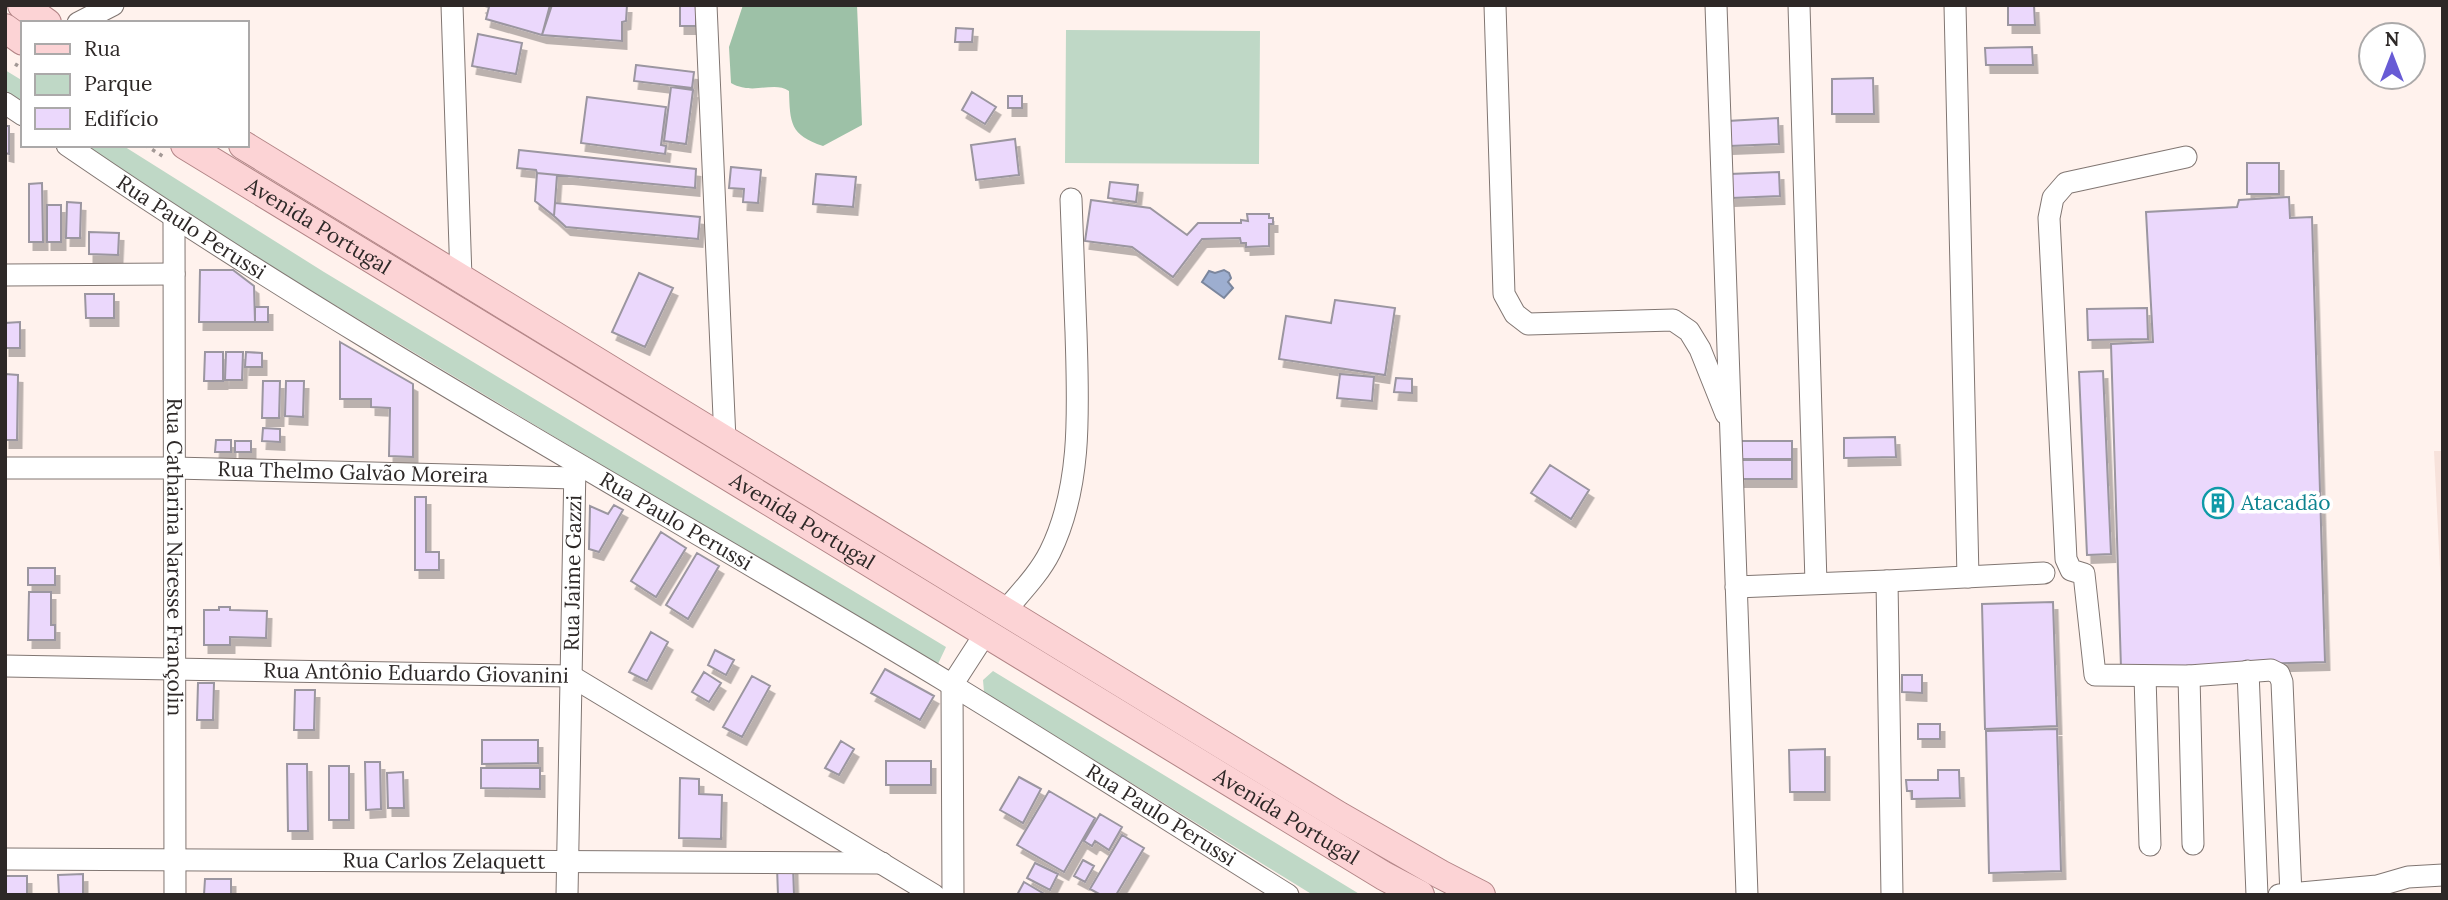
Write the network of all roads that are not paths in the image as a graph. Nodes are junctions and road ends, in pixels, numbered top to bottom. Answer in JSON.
{"nodes":[{"id":1,"x":22,"y":5,"type":"edge"},
{"id":2,"x":113,"y":5,"type":"edge"},
{"id":3,"x":452,"y":5,"type":"edge"},
{"id":4,"x":706,"y":5,"type":"edge"},
{"id":5,"x":1494,"y":5,"type":"edge"},
{"id":6,"x":1716,"y":5,"type":"edge"},
{"id":7,"x":1799,"y":5,"type":"edge"},
{"id":8,"x":1955,"y":5,"type":"edge"},
{"id":9,"x":44,"y":21,"type":"edge"},
{"id":10,"x":82,"y":21,"type":"edge"},
{"id":11,"x":5,"y":103,"type":"edge"},
{"id":12,"x":21,"y":114,"type":"edge"},
{"id":13,"x":69,"y":147,"type":"edge"},
{"id":14,"x":188,"y":147,"type":"edge"},
{"id":15,"x":246,"y":147,"type":"edge"},
{"id":16,"x":2186,"y":157,"type":"dead end"},
{"id":17,"x":1071,"y":199,"type":"dead end"},
{"id":18,"x":174,"y":219,"type":"junction"},
{"id":19,"x":174,"y":274,"type":"junction"},
{"id":20,"x":5,"y":275,"type":"edge"},
{"id":21,"x":461,"y":278,"type":"junction"},
{"id":22,"x":1731,"y":426,"type":"junction"},
{"id":23,"x":725,"y":440,"type":"junction"},
{"id":24,"x":5,"y":468,"type":"edge"},
{"id":25,"x":174,"y":468,"type":"junction"},
{"id":26,"x":574,"y":470,"type":"junction"},
{"id":27,"x":2043,"y":573,"type":"dead end"},
{"id":28,"x":1968,"y":577,"type":"junction"},
{"id":29,"x":1887,"y":581,"type":"junction"},
{"id":30,"x":1816,"y":583,"type":"junction"},
{"id":31,"x":1736,"y":587,"type":"junction"},
{"id":32,"x":1005,"y":611,"type":"junction"},
{"id":33,"x":985,"y":634,"type":"junction"},
{"id":34,"x":5,"y":666,"type":"edge"},
{"id":35,"x":174,"y":669,"type":"junction"},
{"id":36,"x":2248,"y":671,"type":"junction"},
{"id":37,"x":571,"y":676,"type":"junction"},
{"id":38,"x":2145,"y":676,"type":"junction"},
{"id":39,"x":2189,"y":676,"type":"junction"},
{"id":40,"x":952,"y":685,"type":"junction"},
{"id":41,"x":1280,"y":780,"type":"junction"},
{"id":42,"x":1265,"y":804,"type":"junction"},
{"id":43,"x":1339,"y":816,"type":"junction"},
{"id":44,"x":1324,"y":839,"type":"junction"},
{"id":45,"x":2193,"y":844,"type":"dead end"},
{"id":46,"x":2150,"y":845,"type":"dead end"},
{"id":47,"x":5,"y":859,"type":"edge"},
{"id":48,"x":174,"y":860,"type":"junction"},
{"id":49,"x":568,"y":862,"type":"junction"},
{"id":50,"x":883,"y":863,"type":"junction"},
{"id":51,"x":2443,"y":875,"type":"edge"},
{"id":52,"x":2354,"y":892,"type":"edge"},
{"id":53,"x":175,"y":895,"type":"edge"},
{"id":54,"x":567,"y":895,"type":"edge"},
{"id":55,"x":934,"y":895,"type":"edge"},
{"id":56,"x":953,"y":895,"type":"edge"},
{"id":57,"x":1288,"y":895,"type":"edge"},
{"id":58,"x":1420,"y":895,"type":"edge"},
{"id":59,"x":1481,"y":895,"type":"edge"},
{"id":60,"x":1747,"y":895,"type":"edge"},
{"id":61,"x":1892,"y":895,"type":"edge"},
{"id":62,"x":2257,"y":895,"type":"edge"},
{"id":63,"x":2279,"y":895,"type":"edge"},
{"id":64,"x":2291,"y":895,"type":"edge"}],
"edges":[{"from":1,"to":9,"type":"main road"},
{"from":2,"to":10,"type":"street"},
{"from":3,"to":21,"type":"street"},
{"from":4,"to":23,"type":"street"},
{"from":5,"to":22,"type":"street"},
{"from":6,"to":22,"type":"street"},
{"from":7,"to":30,"type":"street"},
{"from":8,"to":28,"type":"street"},
{"from":11,"to":12,"type":"street"},
{"from":13,"to":18,"type":"street","name":"Rua Paulo Perussi"},
{"from":14,"to":33,"type":"main road","name":"Avenida Portugal"},
{"from":15,"to":21,"type":"main road"},
{"from":16,"to":38,"type":"street"},
{"from":17,"to":32,"type":"street"},
{"from":18,"to":19,"type":"street","name":"Rua Catharina Naresse Françolin"},
{"from":18,"to":26,"type":"street","name":"Rua Paulo Perussi"},
{"from":19,"to":20,"type":"street"},
{"from":19,"to":25,"type":"street","name":"Rua Catharina Naresse Françolin"},
{"from":21,"to":23,"type":"main road"},
{"from":22,"to":31,"type":"street"},
{"from":23,"to":32,"type":"main road"},
{"from":24,"to":25,"type":"street","name":"Rua Thelmo Galvão Moreira"},
{"from":25,"to":26,"type":"street","name":"Rua Thelmo Galvão Moreira"},
{"from":25,"to":35,"type":"street","name":"Rua Catharina Naresse Françolin"},
{"from":26,"to":37,"type":"street","name":"Rua Jaime Gazzi"},
{"from":26,"to":40,"type":"street","name":"Rua Paulo Perussi"},
{"from":27,"to":28,"type":"street"},
{"from":28,"to":29,"type":"street"},
{"from":29,"to":30,"type":"street"},
{"from":29,"to":61,"type":"street"},
{"from":30,"to":31,"type":"street"},
{"from":31,"to":60,"type":"street"},
{"from":32,"to":41,"type":"main road"},
{"from":33,"to":40,"type":"street"},
{"from":33,"to":42,"type":"main road","name":"Avenida Portugal"},
{"from":34,"to":35,"type":"street","name":"Rua Antônio Eduardo Giovanini"},
{"from":35,"to":37,"type":"street","name":"Rua Antônio Eduardo Giovanini"},
{"from":35,"to":48,"type":"street","name":"Rua Catharina Naresse Françolin"},
{"from":36,"to":39,"type":"street"},
{"from":36,"to":62,"type":"street"},
{"from":36,"to":64,"type":"street"},
{"from":37,"to":49,"type":"street","name":"Rua Jaime Gazzi"},
{"from":37,"to":50,"type":"street","name":"Rua Antônio Eduardo Giovanini"},
{"from":38,"to":39,"type":"street"},
{"from":38,"to":46,"type":"street"},
{"from":39,"to":45,"type":"street"},
{"from":40,"to":56,"type":"street"},
{"from":40,"to":57,"type":"street","name":"Rua Paulo Perussi"},
{"from":41,"to":42,"type":"main road"},
{"from":41,"to":43,"type":"main road"},
{"from":42,"to":44,"type":"main road","name":"Avenida Portugal"},
{"from":43,"to":44,"type":"main road"},
{"from":43,"to":59,"type":"main road"},
{"from":44,"to":58,"type":"main road","name":"Avenida Portugal"},
{"from":47,"to":48,"type":"street","name":"Rua Carlos Zelaquett"},
{"from":48,"to":49,"type":"street","name":"Rua Carlos Zelaquett"},
{"from":48,"to":53,"type":"street","name":"Rua Catharina Naresse Françolin"},
{"from":49,"to":50,"type":"street","name":"Rua Carlos Zelaquett"},
{"from":49,"to":54,"type":"street","name":"Rua Jaime Gazzi"},
{"from":50,"to":55,"type":"street","name":"Rua Antônio Eduardo Giovanini"},
{"from":51,"to":52,"type":"street"},
{"from":52,"to":64,"type":"street"},
{"from":63,"to":64,"type":"street"}]}
